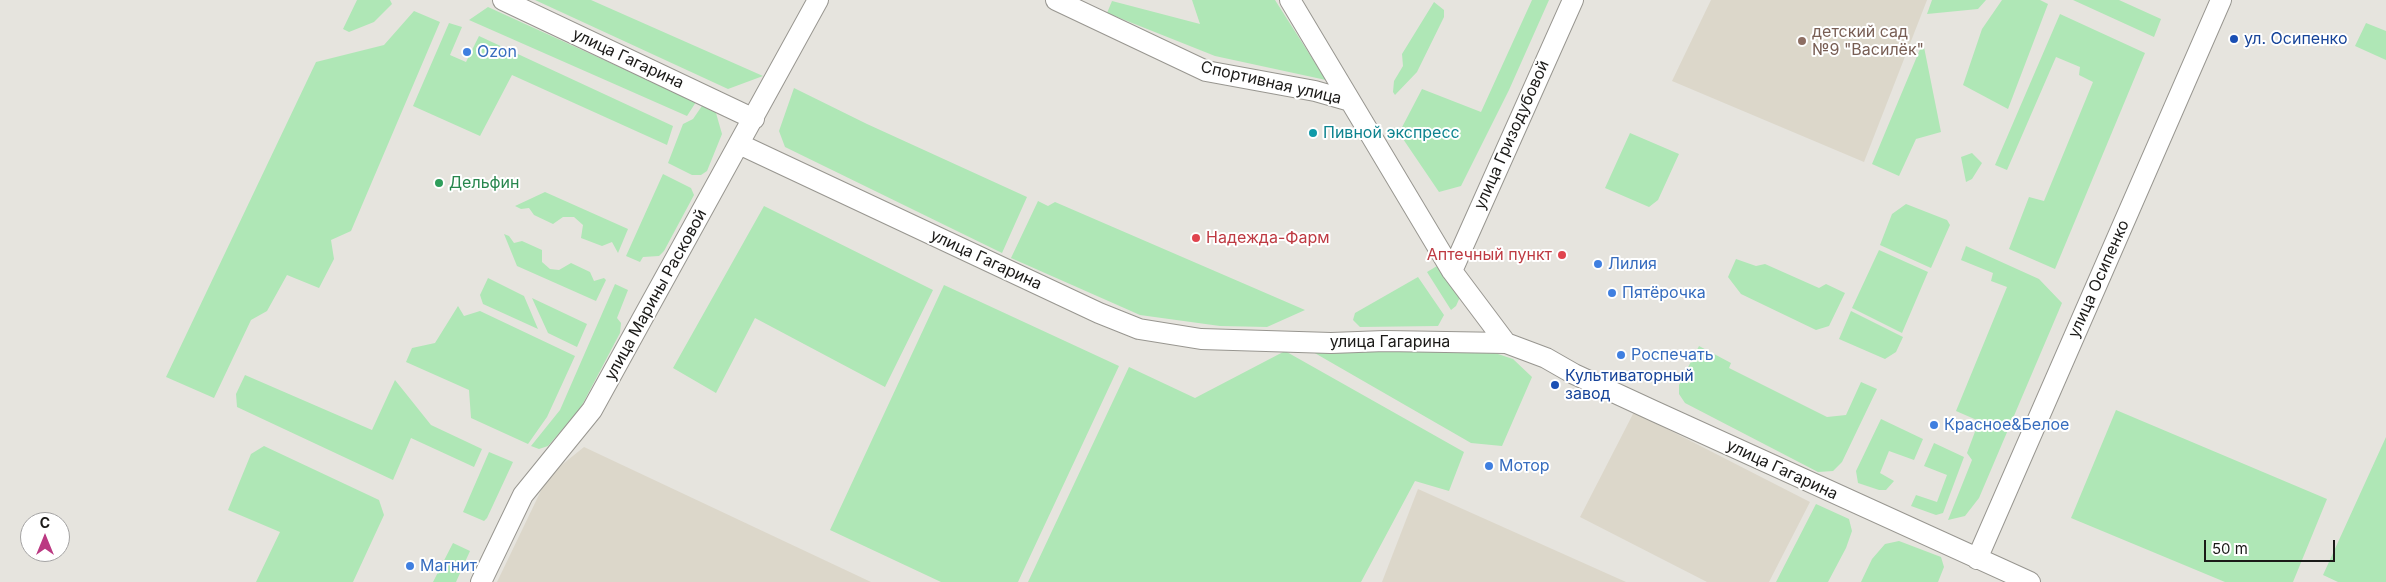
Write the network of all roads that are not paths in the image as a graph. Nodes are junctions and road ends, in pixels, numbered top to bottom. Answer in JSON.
{"nodes":[{"id":1,"x":503,"y":0,"type":"edge"},
{"id":2,"x":818,"y":0,"type":"edge"},
{"id":3,"x":1056,"y":0,"type":"edge"},
{"id":4,"x":1290,"y":0,"type":"edge"},
{"id":5,"x":1573,"y":0,"type":"edge"},
{"id":6,"x":2221,"y":0,"type":"edge"},
{"id":7,"x":1350,"y":101,"type":"junction"},
{"id":8,"x":754,"y":119,"type":"junction"},
{"id":9,"x":739,"y":144,"type":"junction"},
{"id":10,"x":1452,"y":271,"type":"junction"},
{"id":11,"x":1506,"y":343,"type":"junction"},
{"id":12,"x":1977,"y":559,"type":"junction"},
{"id":13,"x":481,"y":582,"type":"edge"},
{"id":14,"x":2030,"y":582,"type":"edge"}],
"edges":[{"from":1,"to":8,"type":"street","name":"улица Гагарина"},
{"from":2,"to":8,"type":"street","name":"улица Марины Расковой"},
{"from":3,"to":7,"type":"street","name":"Спортивная улица"},
{"from":4,"to":7,"type":"street"},
{"from":5,"to":10,"type":"street","name":"улица Гризодубовой"},
{"from":6,"to":12,"type":"street","name":"улица Осипенко"},
{"from":7,"to":10,"type":"street"},
{"from":8,"to":9,"type":"street","name":"улица Марины Расковой"},
{"from":9,"to":11,"type":"street","name":"улица Гагарина"},
{"from":9,"to":13,"type":"street","name":"улица Марины Расковой"},
{"from":10,"to":11,"type":"street"},
{"from":11,"to":12,"type":"street","name":"улица Гагарина"},
{"from":12,"to":14,"type":"street","name":"улица Гагарина"}]}
